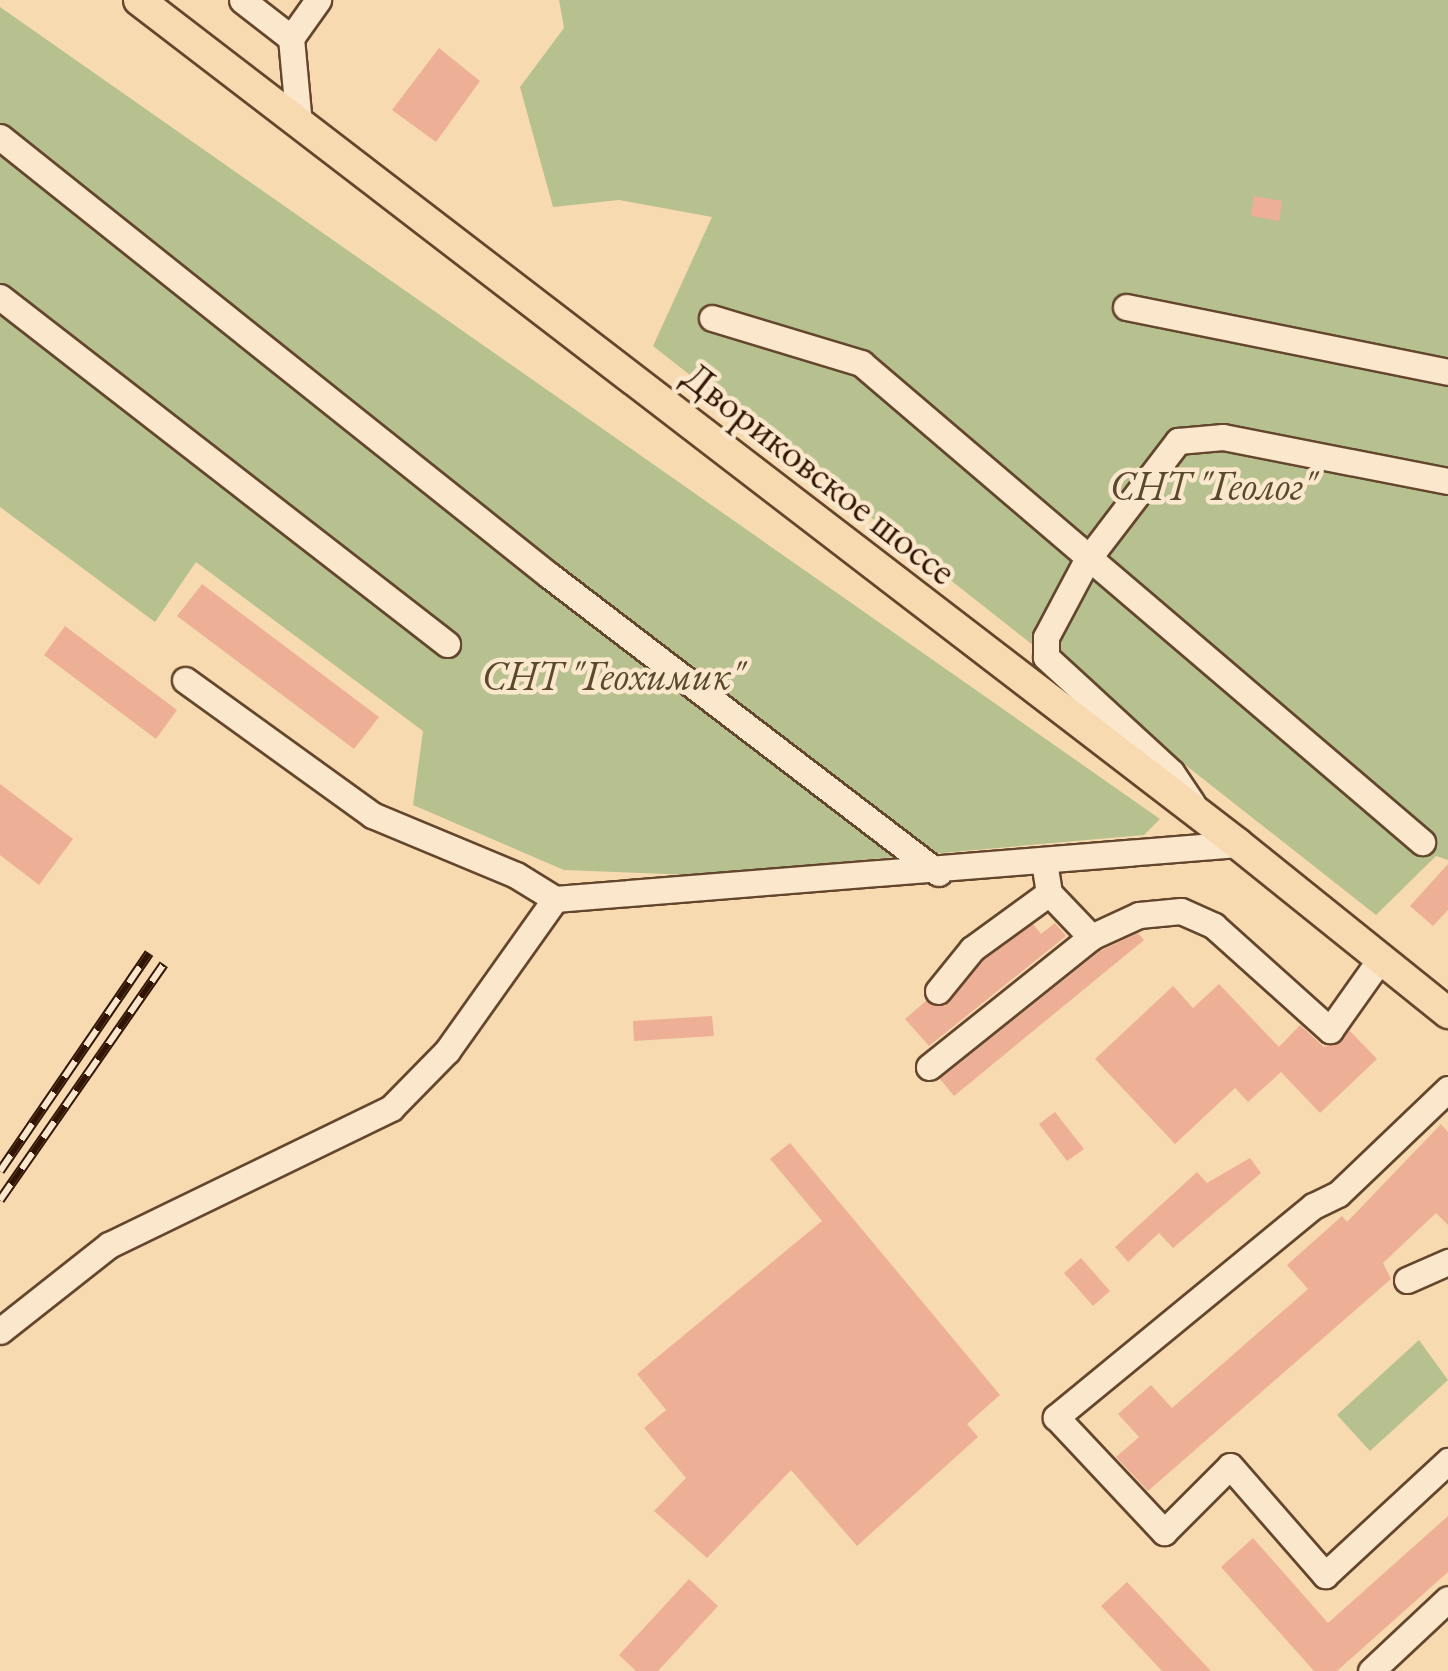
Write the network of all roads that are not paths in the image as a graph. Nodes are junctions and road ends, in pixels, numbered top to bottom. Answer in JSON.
{"nodes":[{"id":1,"x":139,"y":0,"type":"edge"},
{"id":2,"x":242,"y":0,"type":"edge"},
{"id":3,"x":318,"y":0,"type":"edge"},
{"id":4,"x":291,"y":38,"type":"junction"},
{"id":5,"x":300,"y":124,"type":"junction"},
{"id":6,"x":0,"y":137,"type":"edge"},
{"id":7,"x":0,"y":298,"type":"edge"},
{"id":8,"x":1126,"y":307,"type":"dead end"},
{"id":9,"x":712,"y":318,"type":"dead end"},
{"id":10,"x":1448,"y":372,"type":"edge"},
{"id":11,"x":1448,"y":481,"type":"edge"},
{"id":12,"x":1087,"y":560,"type":"junction"},
{"id":13,"x":447,"y":644,"type":"dead end"},
{"id":14,"x":185,"y":680,"type":"dead end"},
{"id":15,"x":1200,"y":815,"type":"junction"},
{"id":16,"x":1422,"y":842,"type":"dead end"},
{"id":17,"x":1238,"y":844,"type":"junction"},
{"id":18,"x":1044,"y":863,"type":"junction"},
{"id":19,"x":938,"y":872,"type":"junction"},
{"id":20,"x":1050,"y":893,"type":"junction"},
{"id":21,"x":555,"y":898,"type":"junction"},
{"id":22,"x":1091,"y":937,"type":"junction"},
{"id":23,"x":1381,"y":958,"type":"junction"},
{"id":24,"x":938,"y":991,"type":"dead end"},
{"id":25,"x":1448,"y":1013,"type":"edge"},
{"id":26,"x":930,"y":1066,"type":"dead end"},
{"id":27,"x":1448,"y":1090,"type":"edge"},
{"id":28,"x":1448,"y":1262,"type":"edge"},
{"id":29,"x":1407,"y":1280,"type":"dead end"},
{"id":30,"x":0,"y":1331,"type":"edge"},
{"id":31,"x":1448,"y":1461,"type":"edge"},
{"id":32,"x":1448,"y":1598,"type":"edge"},
{"id":33,"x":1371,"y":1671,"type":"edge"}],
"edges":[{"from":1,"to":5,"type":"main road","name":"Двориковское шоссе"},
{"from":2,"to":4,"type":"street"},
{"from":3,"to":4,"type":"street"},
{"from":4,"to":5,"type":"street"},
{"from":5,"to":15,"type":"main road","name":"Двориковское шоссе"},
{"from":6,"to":19,"type":"street"},
{"from":7,"to":13,"type":"street"},
{"from":8,"to":10,"type":"street"},
{"from":9,"to":12,"type":"street"},
{"from":11,"to":12,"type":"street"},
{"from":12,"to":15,"type":"street"},
{"from":12,"to":16,"type":"street"},
{"from":14,"to":21,"type":"street"},
{"from":15,"to":17,"type":"main road","name":"Двориковское шоссе"},
{"from":17,"to":18,"type":"street"},
{"from":17,"to":23,"type":"main road","name":"Двориковское шоссе"},
{"from":18,"to":19,"type":"street"},
{"from":18,"to":20,"type":"street"},
{"from":19,"to":21,"type":"street"},
{"from":20,"to":22,"type":"street"},
{"from":20,"to":24,"type":"street"},
{"from":21,"to":30,"type":"street"},
{"from":22,"to":23,"type":"street"},
{"from":22,"to":26,"type":"street"},
{"from":23,"to":25,"type":"main road","name":"Двориковское шоссе"},
{"from":27,"to":31,"type":"street"},
{"from":28,"to":29,"type":"street"},
{"from":32,"to":33,"type":"street"}]}
